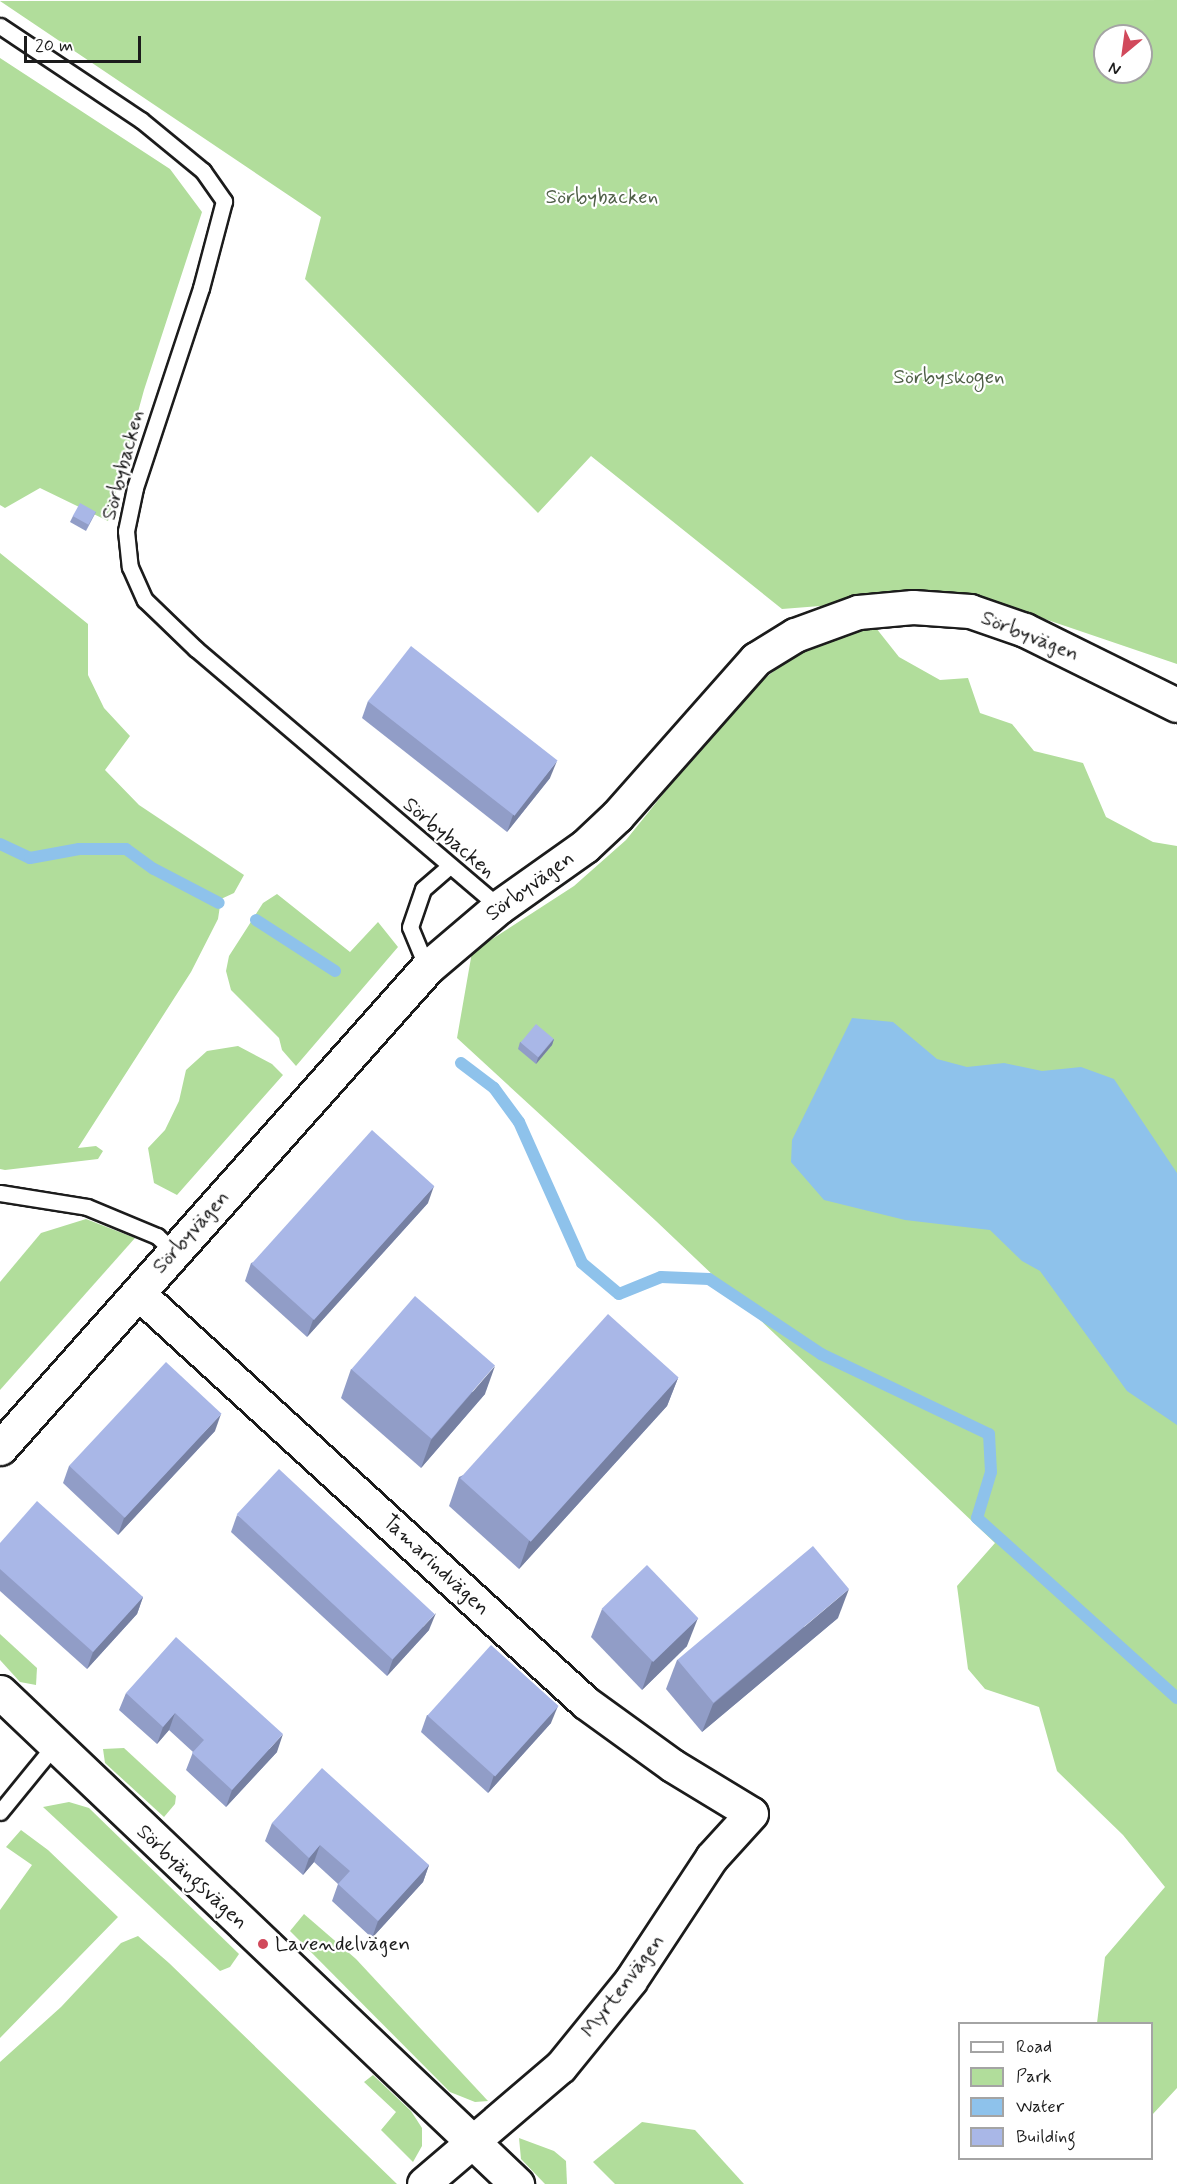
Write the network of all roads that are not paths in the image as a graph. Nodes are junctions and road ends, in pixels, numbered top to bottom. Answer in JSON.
{"nodes":[{"id":1,"x":0,"y":26,"type":"edge"},
{"id":2,"x":1177,"y":705,"type":"edge"},
{"id":3,"x":449,"y":866,"type":"junction"},
{"id":4,"x":499,"y":907,"type":"junction"},
{"id":5,"x":427,"y":968,"type":"junction"},
{"id":6,"x":0,"y":1193,"type":"edge"},
{"id":7,"x":174,"y":1252,"type":"junction"},
{"id":8,"x":138,"y":1293,"type":"junction"},
{"id":9,"x":0,"y":1448,"type":"edge"},
{"id":10,"x":0,"y":1692,"type":"edge"},
{"id":11,"x":53,"y":1747,"type":"junction"},
{"id":12,"x":0,"y":1812,"type":"edge"},
{"id":13,"x":752,"y":1814,"type":"joint"},
{"id":14,"x":475,"y":2141,"type":"junction"},
{"id":15,"x":424,"y":2184,"type":"edge"},
{"id":16,"x":517,"y":2184,"type":"edge"}],
"edges":[{"from":1,"to":3,"type":"lane","name":"Sörbybacken"},
{"from":2,"to":4,"type":"street","name":"Sörbyvägen"},
{"from":3,"to":4,"type":"lane","name":"Sörbybacken"},
{"from":3,"to":5,"type":"lane"},
{"from":4,"to":5,"type":"street","name":"Sörbyvägen"},
{"from":5,"to":7,"type":"street","name":"Sörbyvägen"},
{"from":6,"to":7,"type":"lane"},
{"from":7,"to":8,"type":"street","name":"Sörbyvägen"},
{"from":8,"to":9,"type":"street","name":"Sörbyvägen"},
{"from":8,"to":13,"type":"street","name":"Tamarindvägen"},
{"from":10,"to":11,"type":"street","name":"Sörbyängsvägen"},
{"from":11,"to":12,"type":"lane"},
{"from":11,"to":14,"type":"street","name":"Sörbyängsvägen"},
{"from":13,"to":14,"type":"street","name":"Myrtenvägen"},
{"from":14,"to":15,"type":"street"},
{"from":14,"to":16,"type":"street","name":"Sörbyängsvägen"}]}
